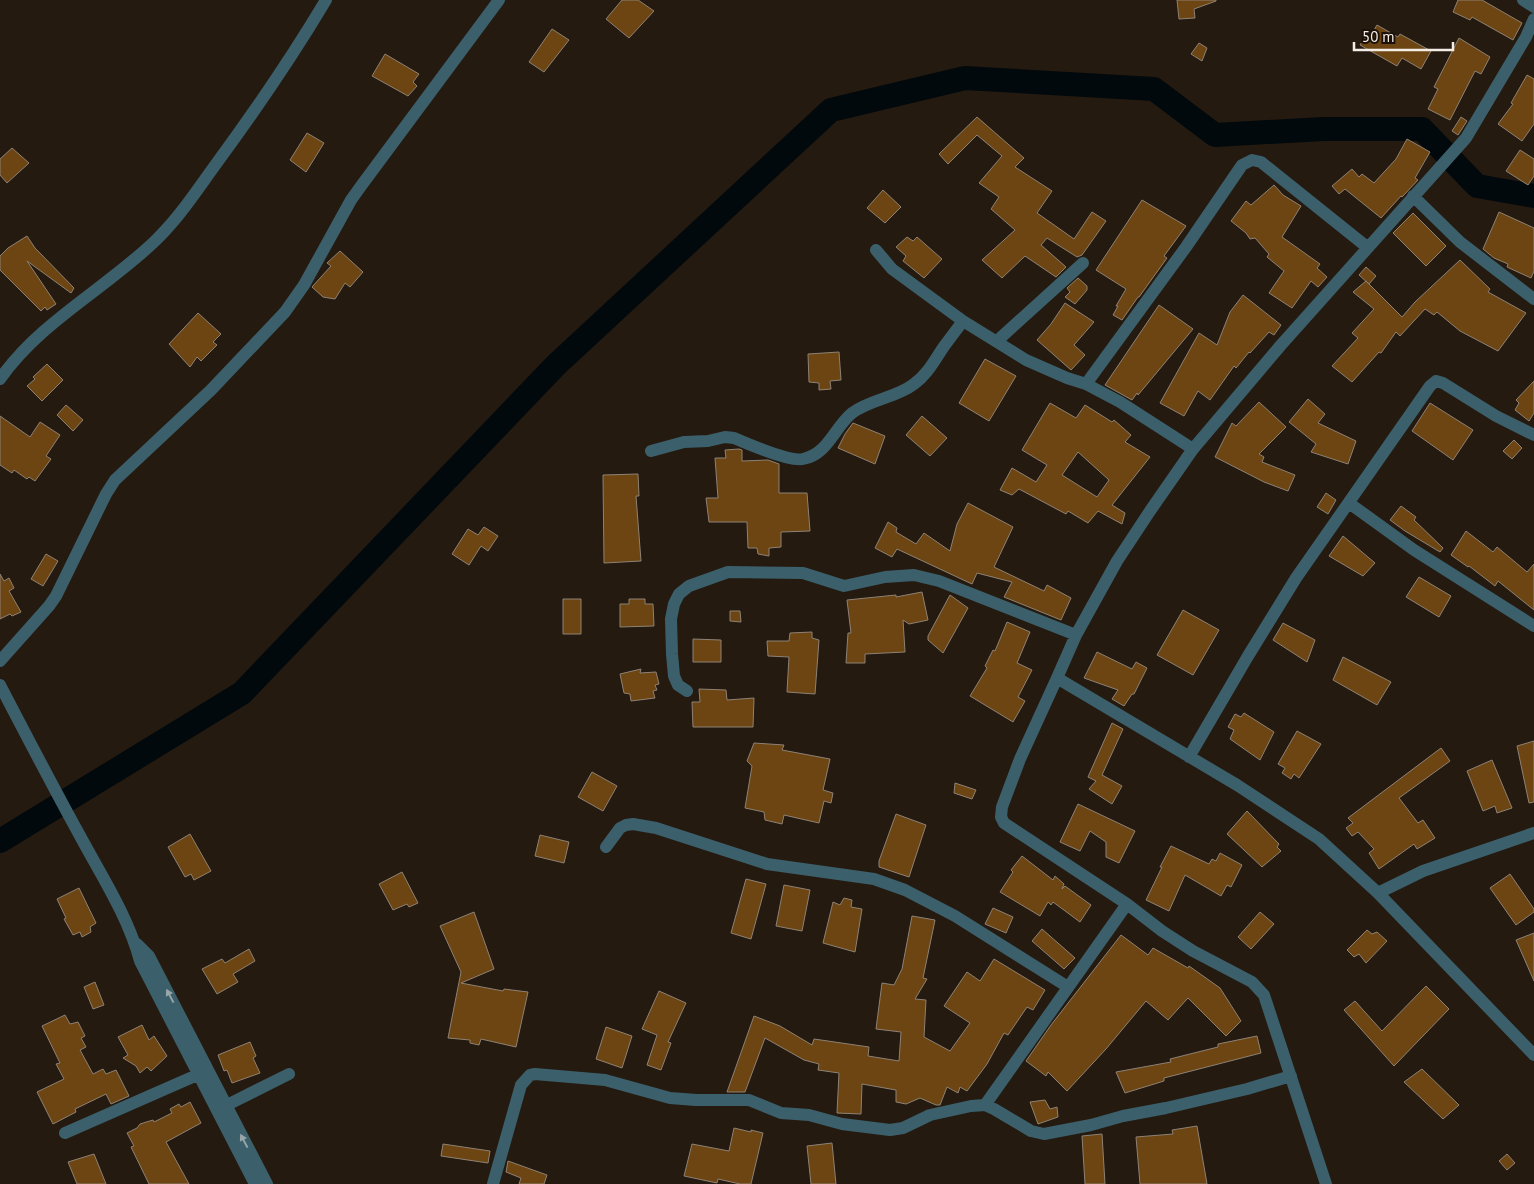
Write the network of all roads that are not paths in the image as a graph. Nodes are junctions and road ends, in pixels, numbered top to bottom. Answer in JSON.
{"nodes":[{"id":1,"x":326,"y":0,"type":"edge"},
{"id":2,"x":499,"y":0,"type":"edge"},
{"id":3,"x":1523,"y":0,"type":"edge"},
{"id":4,"x":1534,"y":7,"type":"edge"},
{"id":5,"x":1534,"y":18,"type":"edge"},
{"id":6,"x":1413,"y":196,"type":"junction"},
{"id":7,"x":1367,"y":248,"type":"junction"},
{"id":8,"x":876,"y":250,"type":"dead end"},
{"id":9,"x":1083,"y":263,"type":"dead end"},
{"id":10,"x":1534,"y":298,"type":"edge"},
{"id":11,"x":963,"y":321,"type":"junction"},
{"id":12,"x":997,"y":341,"type":"junction"},
{"id":13,"x":0,"y":379,"type":"edge"},
{"id":14,"x":1086,"y":384,"type":"junction"},
{"id":15,"x":1534,"y":435,"type":"edge"},
{"id":16,"x":1193,"y":449,"type":"junction"},
{"id":17,"x":651,"y":451,"type":"dead end"},
{"id":18,"x":1349,"y":502,"type":"junction"},
{"id":19,"x":1534,"y":626,"type":"edge"},
{"id":20,"x":1076,"y":635,"type":"junction"},
{"id":21,"x":0,"y":660,"type":"edge"},
{"id":22,"x":1056,"y":678,"type":"junction"},
{"id":23,"x":0,"y":685,"type":"edge"},
{"id":24,"x":687,"y":691,"type":"dead end"},
{"id":25,"x":1189,"y":757,"type":"junction"},
{"id":26,"x":1534,"y":833,"type":"edge"},
{"id":27,"x":606,"y":848,"type":"dead end"},
{"id":28,"x":1378,"y":893,"type":"junction"},
{"id":29,"x":1128,"y":904,"type":"junction"},
{"id":30,"x":1068,"y":987,"type":"junction"},
{"id":31,"x":1534,"y":1055,"type":"edge"},
{"id":32,"x":203,"y":1072,"type":"junction"},
{"id":33,"x":289,"y":1074,"type":"dead end"},
{"id":34,"x":1291,"y":1076,"type":"junction"},
{"id":35,"x":985,"y":1105,"type":"junction"},
{"id":36,"x":221,"y":1108,"type":"junction"},
{"id":37,"x":65,"y":1133,"type":"dead end"},
{"id":38,"x":255,"y":1184,"type":"edge"},
{"id":39,"x":267,"y":1184,"type":"edge"},
{"id":40,"x":492,"y":1184,"type":"edge"},
{"id":41,"x":1326,"y":1184,"type":"edge"}],
"edges":[{"from":1,"to":13,"type":"street"},
{"from":2,"to":21,"type":"street"},
{"from":3,"to":4,"type":"street"},
{"from":5,"to":6,"type":"street"},
{"from":6,"to":7,"type":"street"},
{"from":6,"to":10,"type":"street"},
{"from":7,"to":14,"type":"street"},
{"from":7,"to":16,"type":"street"},
{"from":8,"to":11,"type":"street"},
{"from":9,"to":12,"type":"street"},
{"from":11,"to":12,"type":"street"},
{"from":11,"to":17,"type":"street"},
{"from":12,"to":14,"type":"street"},
{"from":14,"to":16,"type":"street"},
{"from":15,"to":18,"type":"street"},
{"from":16,"to":20,"type":"street"},
{"from":18,"to":19,"type":"street"},
{"from":18,"to":25,"type":"street"},
{"from":20,"to":22,"type":"street"},
{"from":20,"to":24,"type":"street"},
{"from":22,"to":25,"type":"street"},
{"from":22,"to":29,"type":"street"},
{"from":23,"to":32,"type":"street"},
{"from":25,"to":28,"type":"street"},
{"from":26,"to":28,"type":"street"},
{"from":27,"to":30,"type":"street"},
{"from":28,"to":31,"type":"street"},
{"from":29,"to":30,"type":"street"},
{"from":29,"to":34,"type":"street"},
{"from":30,"to":35,"type":"street"},
{"from":32,"to":36,"type":"street"},
{"from":32,"to":37,"type":"street"},
{"from":33,"to":36,"type":"street"},
{"from":34,"to":35,"type":"street"},
{"from":34,"to":41,"type":"street"},
{"from":35,"to":40,"type":"street"},
{"from":36,"to":38,"type":"street"},
{"from":39,"to":36,"type":"street","one_way":true}]}
